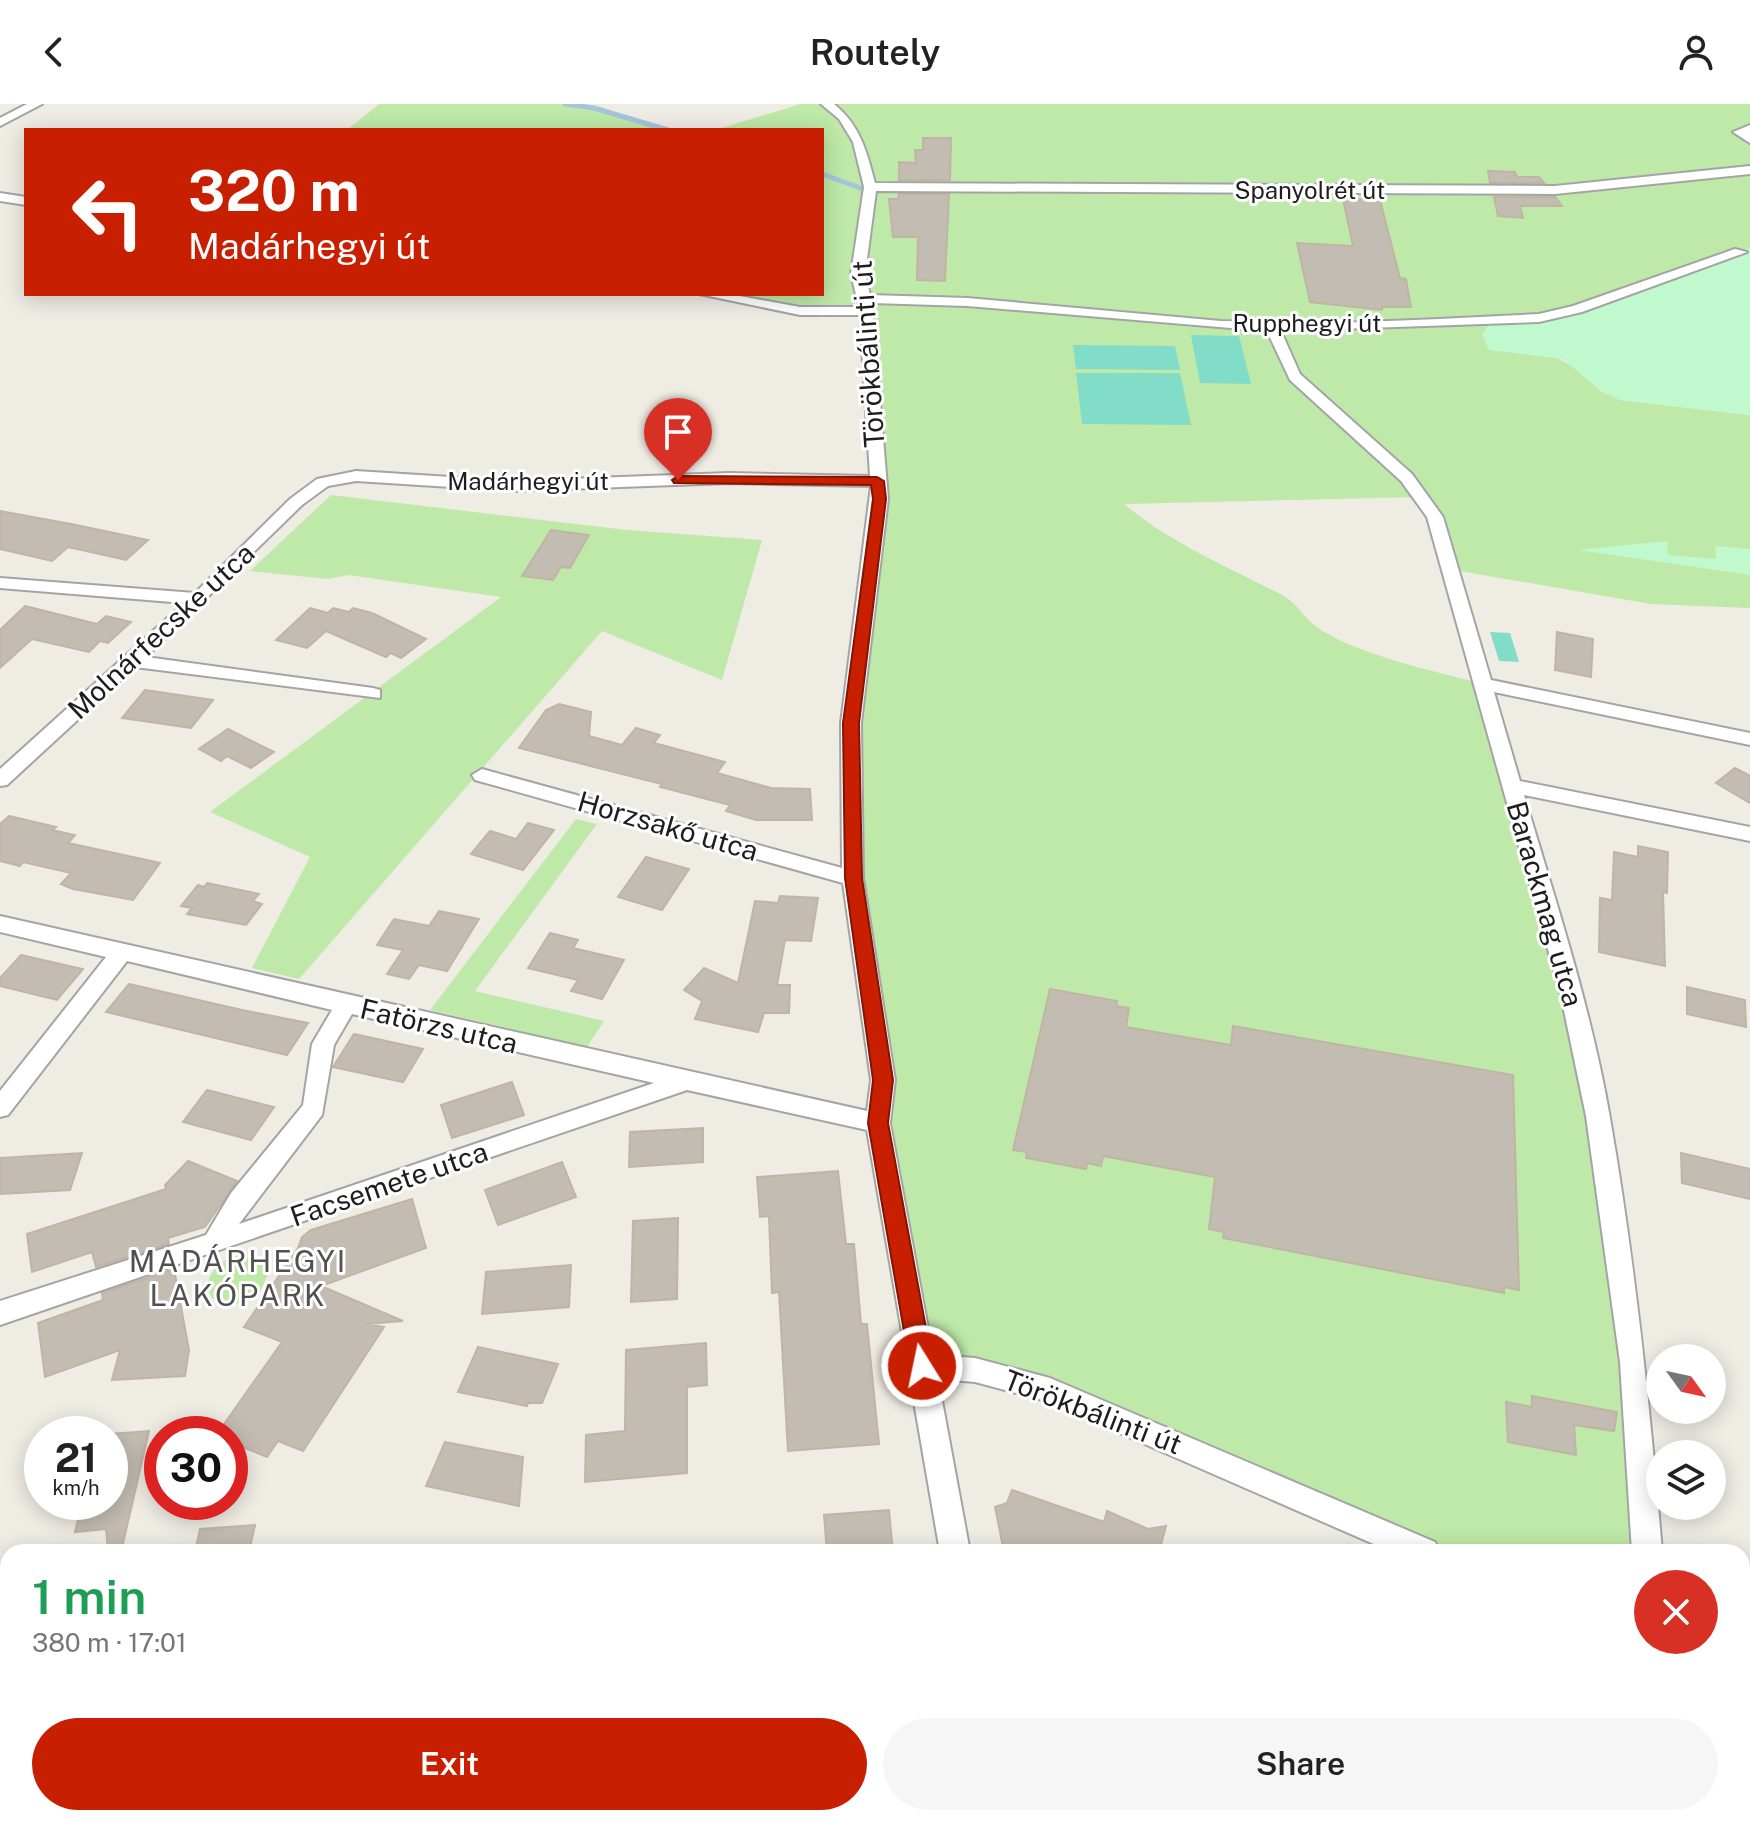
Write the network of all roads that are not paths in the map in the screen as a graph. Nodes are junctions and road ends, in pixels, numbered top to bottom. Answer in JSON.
{"nodes":[{"id":1,"x":36,"y":104,"type":"edge"},
{"id":2,"x":827,"y":104,"type":"edge"},
{"id":3,"x":0,"y":123,"type":"edge"},
{"id":4,"x":1750,"y":128,"type":"edge"},
{"id":5,"x":1750,"y":139,"type":"edge"},
{"id":6,"x":1750,"y":170,"type":"edge"},
{"id":7,"x":870,"y":187,"type":"junction"},
{"id":8,"x":0,"y":197,"type":"edge"},
{"id":9,"x":24,"y":201,"type":"edge"},
{"id":10,"x":1740,"y":252,"type":"dead end"},
{"id":11,"x":717,"y":296,"type":"edge"},
{"id":12,"x":866,"y":305,"type":"junction"},
{"id":13,"x":1272,"y":327,"type":"junction"},
{"id":14,"x":877,"y":481,"type":"junction"},
{"id":15,"x":323,"y":482,"type":"joint"},
{"id":16,"x":0,"y":583,"type":"edge"},
{"id":17,"x":199,"y":599,"type":"junction"},
{"id":18,"x":132,"y":661,"type":"junction"},
{"id":19,"x":1480,"y":683,"type":"junction"},
{"id":20,"x":373,"y":694,"type":"dead end"},
{"id":21,"x":1750,"y":739,"type":"edge"},
{"id":22,"x":482,"y":775,"type":"dead end"},
{"id":23,"x":0,"y":780,"type":"edge"},
{"id":24,"x":1512,"y":786,"type":"junction"},
{"id":25,"x":1750,"y":834,"type":"edge"},
{"id":26,"x":853,"y":878,"type":"junction"},
{"id":27,"x":0,"y":924,"type":"edge"},
{"id":28,"x":122,"y":952,"type":"junction"},
{"id":29,"x":346,"y":1005,"type":"junction"},
{"id":30,"x":685,"y":1082,"type":"junction"},
{"id":31,"x":0,"y":1108,"type":"edge"},
{"id":32,"x":878,"y":1123,"type":"junction"},
{"id":33,"x":215,"y":1243,"type":"junction"},
{"id":34,"x":0,"y":1313,"type":"edge"},
{"id":35,"x":922,"y":1366,"type":"junction"},
{"id":36,"x":954,"y":1544,"type":"edge"},
{"id":37,"x":1406,"y":1544,"type":"edge"},
{"id":38,"x":1646,"y":1544,"type":"edge"}],
"edges":[{"from":1,"to":3,"type":"street"},
{"from":2,"to":7,"type":"street","name":"Törökbálinti út"},
{"from":4,"to":5,"type":"street"},
{"from":6,"to":7,"type":"street","name":"Spanyolrét út"},
{"from":7,"to":12,"type":"street","name":"Törökbálinti út"},
{"from":8,"to":9,"type":"street"},
{"from":10,"to":13,"type":"street","name":"Rupphegyi út"},
{"from":11,"to":12,"type":"street","name":"Rupphegyi út"},
{"from":12,"to":13,"type":"street","name":"Rupphegyi út"},
{"from":12,"to":14,"type":"street","name":"Törökbálinti út"},
{"from":13,"to":19,"type":"street","name":"Barackmag utca"},
{"from":14,"to":15,"type":"street","name":"Madárhegyi út"},
{"from":14,"to":26,"type":"street","name":"Törökbálinti út"},
{"from":15,"to":17,"type":"street","name":"Molnárfecske utca"},
{"from":16,"to":17,"type":"street"},
{"from":17,"to":18,"type":"street","name":"Molnárfecske utca"},
{"from":18,"to":20,"type":"street"},
{"from":18,"to":23,"type":"street","name":"Molnárfecske utca"},
{"from":19,"to":21,"type":"street"},
{"from":19,"to":24,"type":"street","name":"Barackmag utca"},
{"from":22,"to":26,"type":"street","name":"Horzsakő utca"},
{"from":24,"to":25,"type":"street"},
{"from":24,"to":38,"type":"street","name":"Barackmag utca"},
{"from":26,"to":32,"type":"street","name":"Törökbálinti út"},
{"from":27,"to":28,"type":"street","name":"Fatörzs utca"},
{"from":28,"to":29,"type":"street","name":"Fatörzs utca"},
{"from":28,"to":31,"type":"street"},
{"from":29,"to":30,"type":"street","name":"Fatörzs utca"},
{"from":29,"to":33,"type":"street"},
{"from":30,"to":32,"type":"street","name":"Fatörzs utca"},
{"from":30,"to":33,"type":"street","name":"Facsemete utca"},
{"from":32,"to":35,"type":"street","name":"Törökbálinti út"},
{"from":33,"to":34,"type":"street","name":"Facsemete utca"},
{"from":35,"to":36,"type":"street"},
{"from":35,"to":37,"type":"street","name":"Törökbálinti út"}]}
